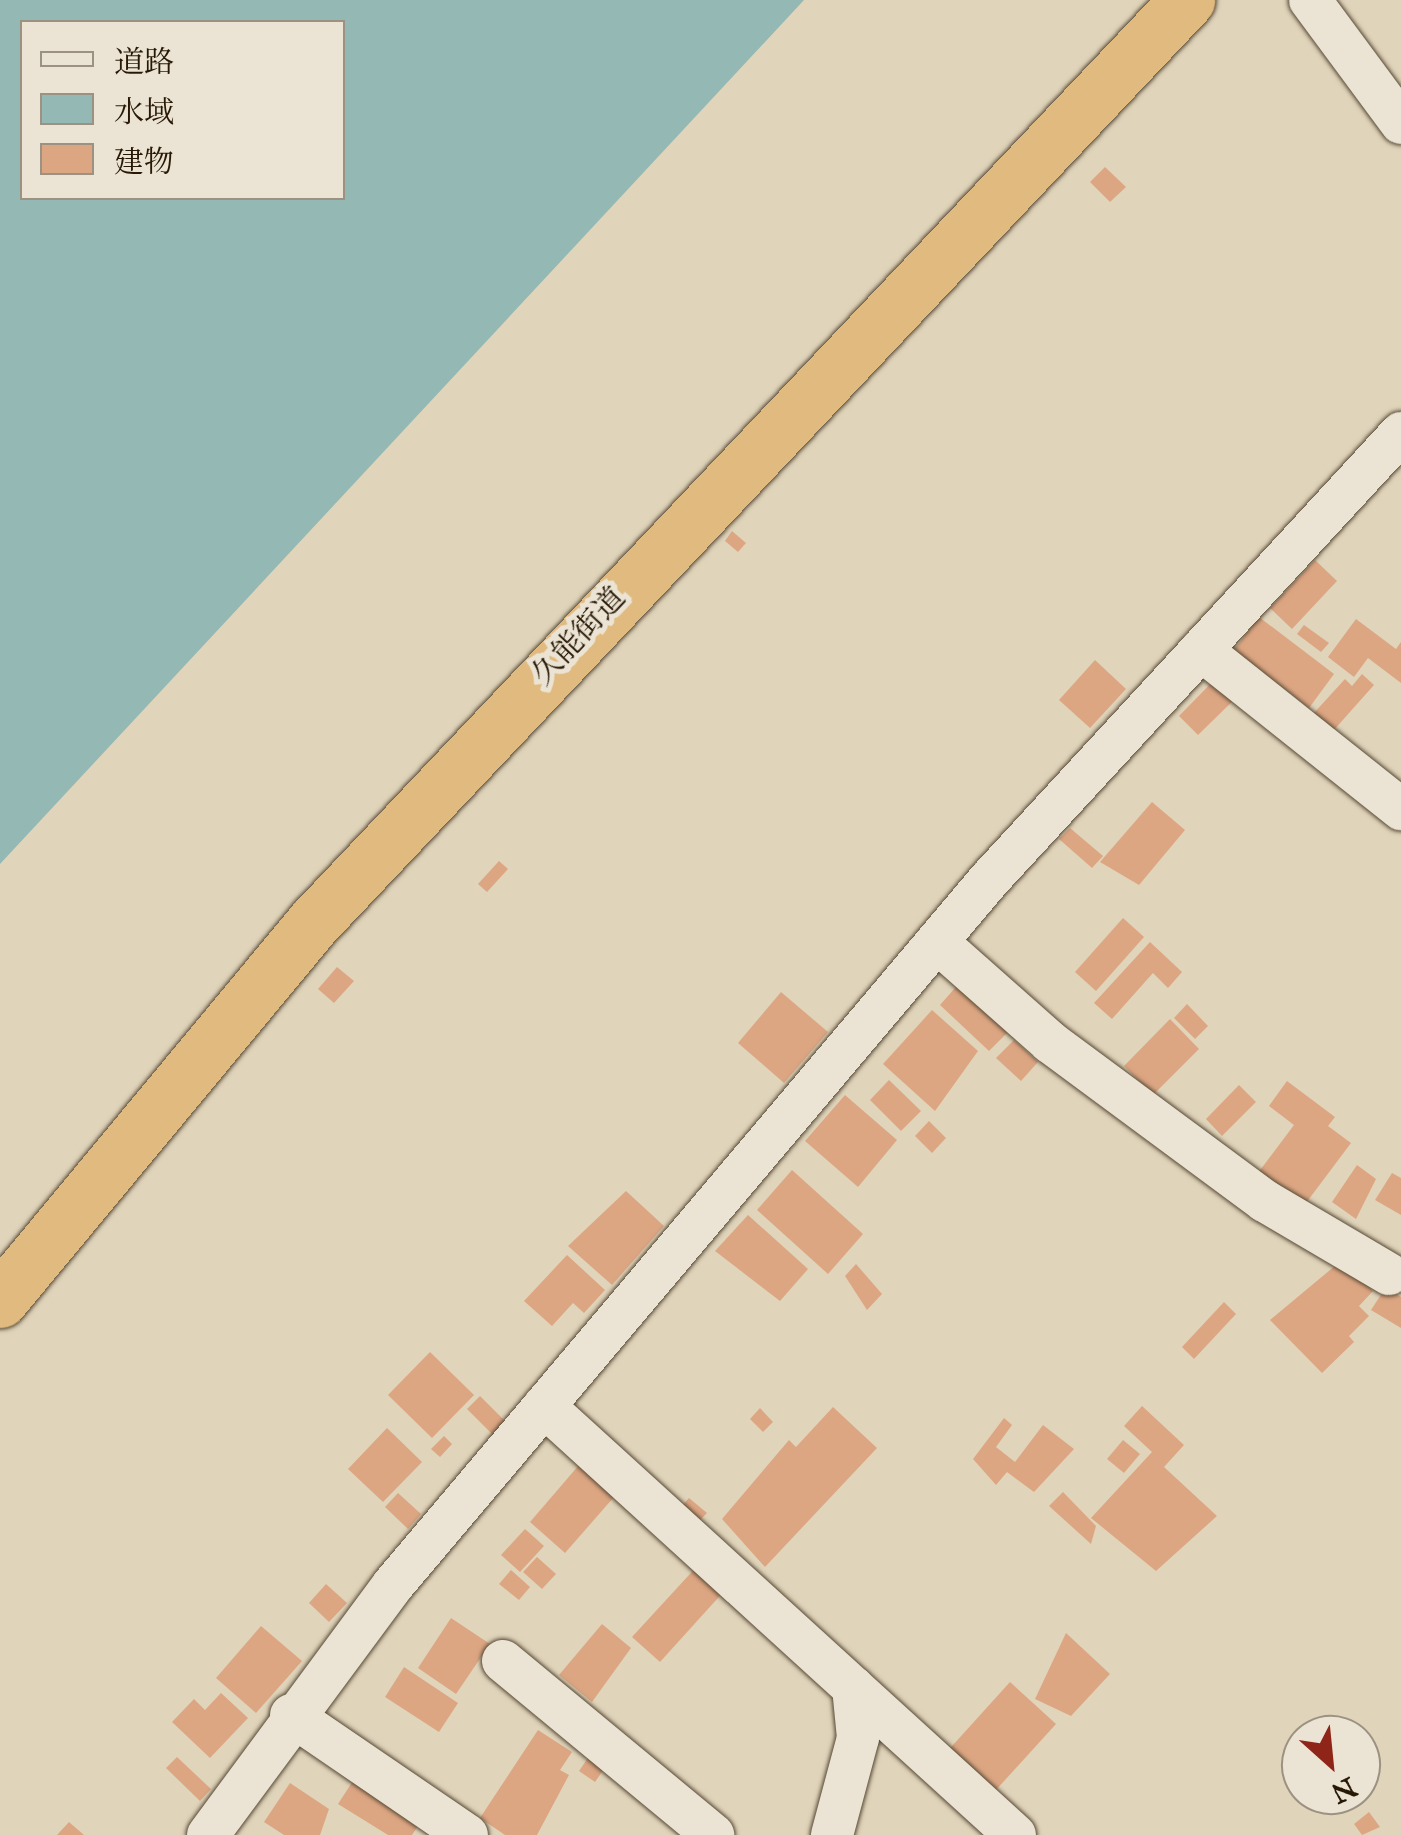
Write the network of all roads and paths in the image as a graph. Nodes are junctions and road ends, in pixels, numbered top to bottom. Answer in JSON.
{"nodes":[{"id":1,"x":1186,"y":0,"type":"edge"},
{"id":2,"x":1310,"y":0,"type":"edge"},
{"id":3,"x":1401,"y":123,"type":"edge"},
{"id":4,"x":1401,"y":433,"type":"edge"},
{"id":5,"x":1201,"y":650,"type":"junction"},
{"id":6,"x":1401,"y":809,"type":"edge"},
{"id":7,"x":936,"y":942,"type":"junction"},
{"id":8,"x":1389,"y":1274,"type":"dead end"},
{"id":9,"x":0,"y":1300,"type":"edge"},
{"id":10,"x":544,"y":1406,"type":"junction"},
{"id":11,"x":503,"y":1661,"type":"dead end"},
{"id":12,"x":853,"y":1688,"type":"junction"},
{"id":13,"x":291,"y":1714,"type":"junction"},
{"id":14,"x":208,"y":1835,"type":"edge"},
{"id":15,"x":467,"y":1835,"type":"edge"},
{"id":16,"x":713,"y":1835,"type":"edge"},
{"id":17,"x":832,"y":1835,"type":"edge"},
{"id":18,"x":1015,"y":1835,"type":"edge"}],
"edges":[{"from":1,"to":9,"type":"highway","name":"久能街道"},
{"from":2,"to":3,"type":"street"},
{"from":4,"to":5,"type":"street"},
{"from":5,"to":6,"type":"street"},
{"from":5,"to":7,"type":"street"},
{"from":7,"to":8,"type":"street"},
{"from":7,"to":10,"type":"street"},
{"from":10,"to":12,"type":"street"},
{"from":10,"to":13,"type":"street"},
{"from":11,"to":16,"type":"street"},
{"from":12,"to":17,"type":"street"},
{"from":12,"to":18,"type":"street"},
{"from":13,"to":14,"type":"street"},
{"from":13,"to":15,"type":"street"}]}
